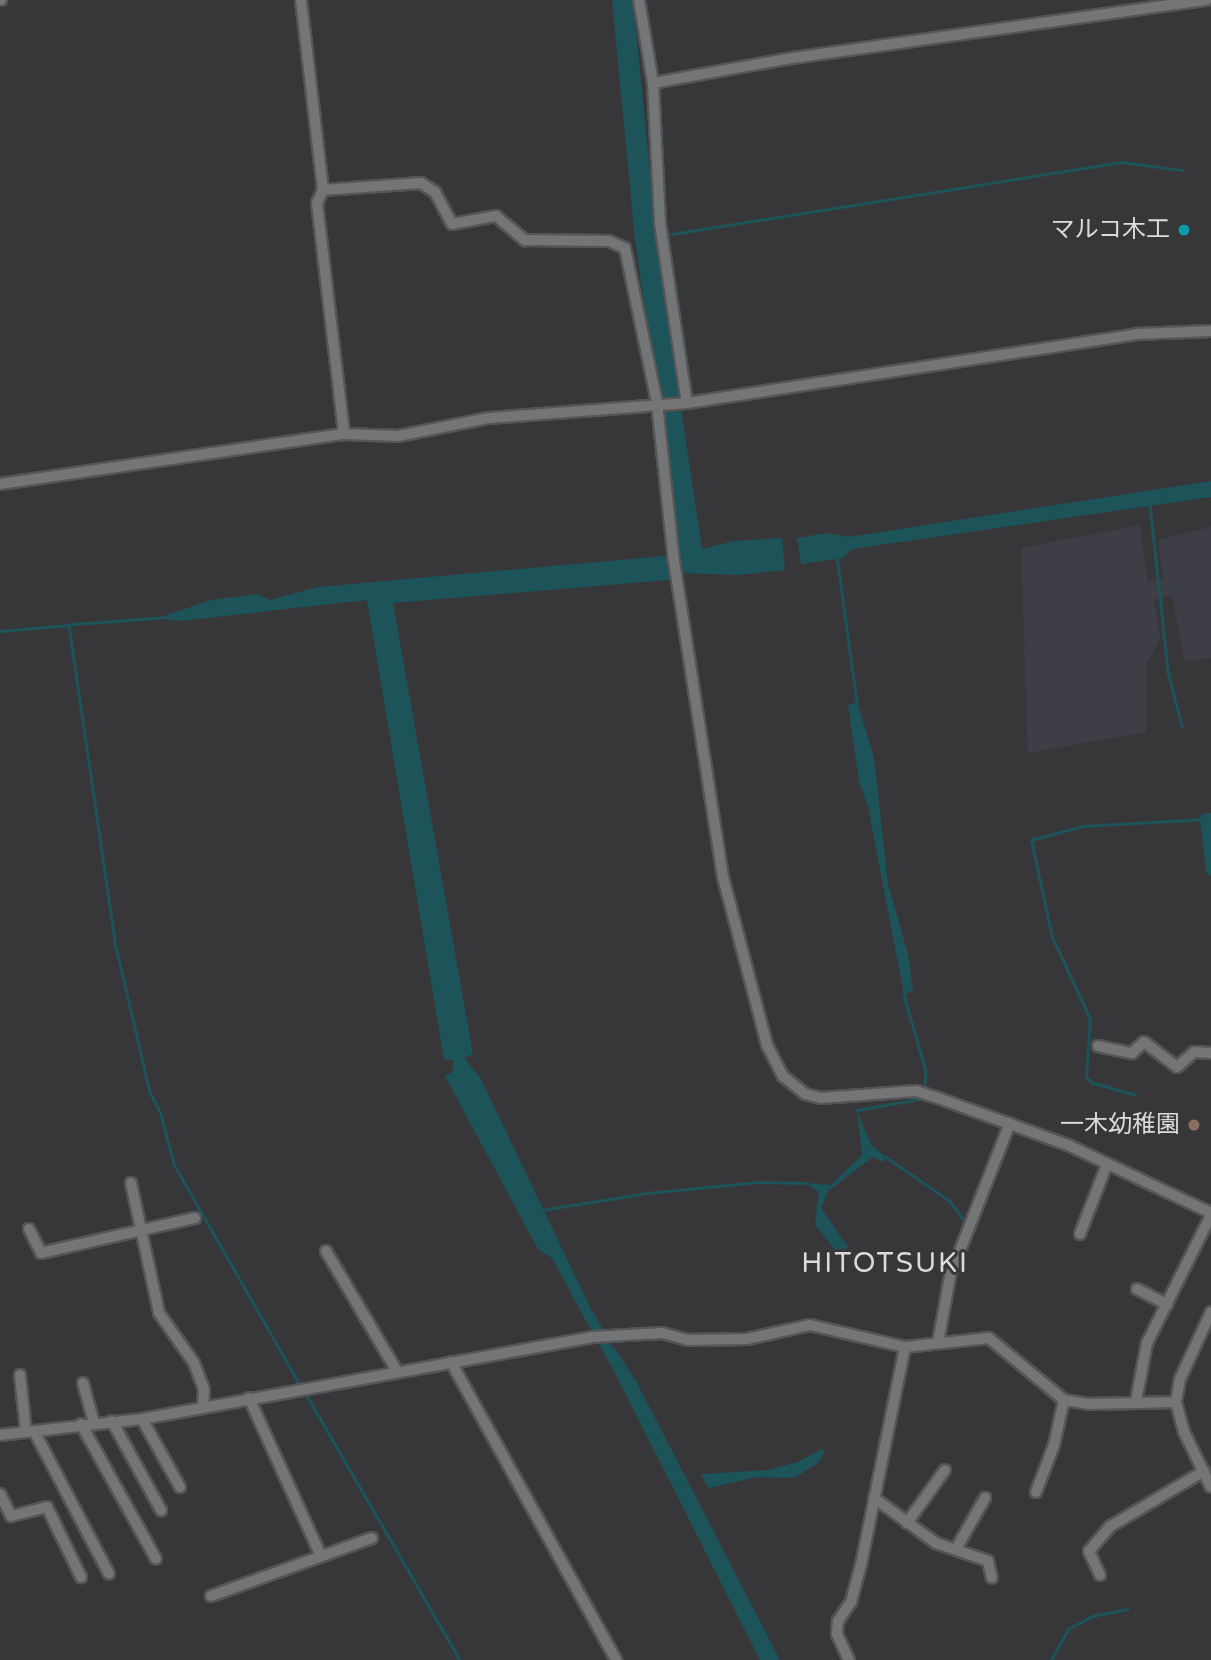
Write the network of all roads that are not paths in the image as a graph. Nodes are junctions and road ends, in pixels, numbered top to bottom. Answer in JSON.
{"nodes":[{"id":1,"x":301,"y":0,"type":"edge"},
{"id":2,"x":639,"y":0,"type":"edge"},
{"id":3,"x":1207,"y":0,"type":"edge"},
{"id":4,"x":653,"y":83,"type":"junction"},
{"id":5,"x":323,"y":190,"type":"junction"},
{"id":6,"x":1211,"y":331,"type":"edge"},
{"id":7,"x":685,"y":403,"type":"junction"},
{"id":8,"x":658,"y":404,"type":"junction"},
{"id":9,"x":344,"y":434,"type":"junction"},
{"id":10,"x":0,"y":484,"type":"edge"},
{"id":11,"x":1098,"y":1046,"type":"dead end"},
{"id":12,"x":1211,"y":1053,"type":"edge"},
{"id":13,"x":1010,"y":1123,"type":"junction"},
{"id":14,"x":1107,"y":1164,"type":"junction"},
{"id":15,"x":131,"y":1183,"type":"dead end"},
{"id":16,"x":1211,"y":1214,"type":"edge"},
{"id":17,"x":195,"y":1218,"type":"dead end"},
{"id":18,"x":29,"y":1229,"type":"dead end"},
{"id":19,"x":141,"y":1229,"type":"junction"},
{"id":20,"x":1080,"y":1234,"type":"dead end"},
{"id":21,"x":327,"y":1250,"type":"dead end"},
{"id":22,"x":1138,"y":1290,"type":"dead end"},
{"id":23,"x":1167,"y":1304,"type":"junction"},
{"id":24,"x":1211,"y":1312,"type":"edge"},
{"id":25,"x":938,"y":1343,"type":"junction"},
{"id":26,"x":905,"y":1347,"type":"junction"},
{"id":27,"x":452,"y":1362,"type":"junction"},
{"id":28,"x":397,"y":1371,"type":"junction"},
{"id":29,"x":20,"y":1375,"type":"dead end"},
{"id":30,"x":83,"y":1383,"type":"dead end"},
{"id":31,"x":249,"y":1398,"type":"junction"},
{"id":32,"x":1064,"y":1400,"type":"junction"},
{"id":33,"x":1136,"y":1401,"type":"junction"},
{"id":34,"x":1176,"y":1402,"type":"junction"},
{"id":35,"x":203,"y":1407,"type":"junction"},
{"id":36,"x":142,"y":1419,"type":"junction"},
{"id":37,"x":112,"y":1421,"type":"junction"},
{"id":38,"x":94,"y":1423,"type":"junction"},
{"id":39,"x":81,"y":1424,"type":"junction"},
{"id":40,"x":30,"y":1431,"type":"junction"},
{"id":41,"x":0,"y":1435,"type":"edge"},
{"id":42,"x":945,"y":1470,"type":"dead end"},
{"id":43,"x":1208,"y":1480,"type":"edge"},
{"id":44,"x":180,"y":1487,"type":"dead end"},
{"id":45,"x":1036,"y":1492,"type":"dead end"},
{"id":46,"x":0,"y":1494,"type":"edge"},
{"id":47,"x":874,"y":1498,"type":"junction"},
{"id":48,"x":985,"y":1498,"type":"dead end"},
{"id":49,"x":162,"y":1510,"type":"dead end"},
{"id":50,"x":907,"y":1523,"type":"junction"},
{"id":51,"x":372,"y":1538,"type":"dead end"},
{"id":52,"x":956,"y":1549,"type":"junction"},
{"id":53,"x":321,"y":1556,"type":"junction"},
{"id":54,"x":156,"y":1559,"type":"dead end"},
{"id":55,"x":109,"y":1574,"type":"dead end"},
{"id":56,"x":1100,"y":1575,"type":"dead end"},
{"id":57,"x":81,"y":1577,"type":"dead end"},
{"id":58,"x":992,"y":1578,"type":"dead end"},
{"id":59,"x":211,"y":1595,"type":"dead end"},
{"id":60,"x":616,"y":1660,"type":"edge"},
{"id":61,"x":849,"y":1660,"type":"edge"}],
"edges":[{"from":1,"to":5,"type":"street"},
{"from":2,"to":4,"type":"street"},
{"from":3,"to":4,"type":"street"},
{"from":4,"to":7,"type":"street"},
{"from":5,"to":8,"type":"street"},
{"from":5,"to":9,"type":"street"},
{"from":6,"to":7,"type":"street"},
{"from":7,"to":8,"type":"street"},
{"from":8,"to":9,"type":"street"},
{"from":8,"to":13,"type":"street"},
{"from":9,"to":10,"type":"street"},
{"from":11,"to":12,"type":"street"},
{"from":13,"to":14,"type":"street"},
{"from":13,"to":25,"type":"street"},
{"from":14,"to":16,"type":"street"},
{"from":14,"to":20,"type":"street"},
{"from":15,"to":19,"type":"street"},
{"from":16,"to":23,"type":"street"},
{"from":17,"to":19,"type":"street"},
{"from":18,"to":19,"type":"street"},
{"from":19,"to":35,"type":"street"},
{"from":21,"to":28,"type":"street"},
{"from":22,"to":23,"type":"street"},
{"from":23,"to":33,"type":"street"},
{"from":24,"to":34,"type":"street"},
{"from":25,"to":26,"type":"street"},
{"from":25,"to":32,"type":"street"},
{"from":26,"to":27,"type":"street"},
{"from":26,"to":47,"type":"street"},
{"from":27,"to":28,"type":"street"},
{"from":27,"to":60,"type":"street"},
{"from":28,"to":31,"type":"street"},
{"from":29,"to":40,"type":"street"},
{"from":30,"to":38,"type":"street"},
{"from":31,"to":35,"type":"street"},
{"from":31,"to":53,"type":"street"},
{"from":32,"to":33,"type":"street"},
{"from":32,"to":45,"type":"street"},
{"from":33,"to":34,"type":"street"},
{"from":34,"to":43,"type":"street"},
{"from":35,"to":36,"type":"street"},
{"from":36,"to":37,"type":"street"},
{"from":36,"to":44,"type":"street"},
{"from":37,"to":38,"type":"street"},
{"from":37,"to":49,"type":"street"},
{"from":38,"to":39,"type":"street"},
{"from":39,"to":40,"type":"street"},
{"from":39,"to":54,"type":"street"},
{"from":40,"to":41,"type":"street"},
{"from":40,"to":55,"type":"street"},
{"from":42,"to":50,"type":"street"},
{"from":43,"to":56,"type":"street"},
{"from":46,"to":57,"type":"street"},
{"from":47,"to":50,"type":"street"},
{"from":47,"to":61,"type":"street"},
{"from":48,"to":52,"type":"street"},
{"from":50,"to":52,"type":"street"},
{"from":51,"to":53,"type":"street"},
{"from":52,"to":58,"type":"street"},
{"from":53,"to":59,"type":"street"}]}
